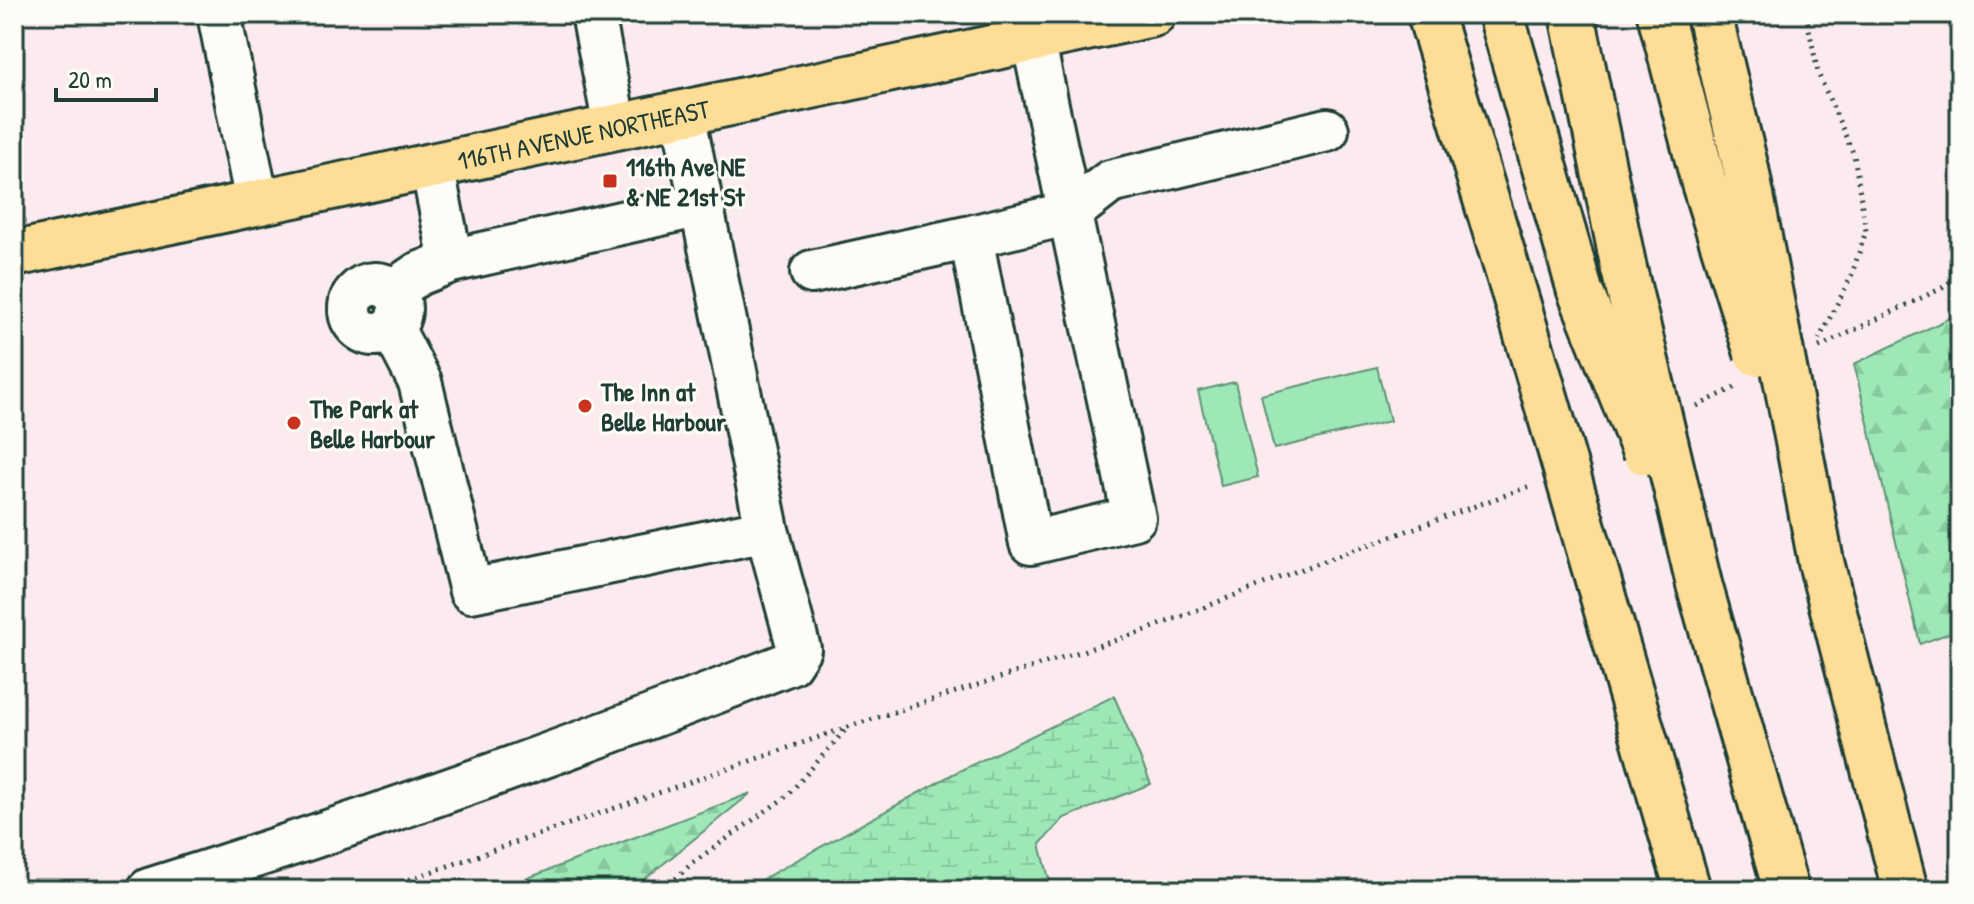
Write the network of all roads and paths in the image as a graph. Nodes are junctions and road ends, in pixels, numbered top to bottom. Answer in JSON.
{"nodes":[{"id":1,"x":219,"y":14,"type":"edge"},
{"id":2,"x":593,"y":14,"type":"edge"},
{"id":3,"x":1153,"y":14,"type":"edge"},
{"id":4,"x":1430,"y":14,"type":"edge"},
{"id":5,"x":1501,"y":14,"type":"edge"},
{"id":6,"x":1572,"y":14,"type":"edge"},
{"id":7,"x":1806,"y":14,"type":"edge"},
{"id":8,"x":1710,"y":20,"type":"edge"},
{"id":9,"x":1662,"y":25,"type":"edge"},
{"id":10,"x":1033,"y":39,"type":"junction"},
{"id":11,"x":683,"y":113,"type":"junction"},
{"id":12,"x":615,"y":127,"type":"junction"},
{"id":13,"x":1327,"y":130,"type":"dead end"},
{"id":14,"x":432,"y":165,"type":"junction"},
{"id":15,"x":257,"y":202,"type":"junction"},
{"id":16,"x":701,"y":205,"type":"junction"},
{"id":17,"x":1070,"y":213,"type":"junction"},
{"id":18,"x":971,"y":237,"type":"junction"},
{"id":19,"x":14,"y":254,"type":"edge"},
{"id":20,"x":451,"y":261,"type":"junction"},
{"id":21,"x":812,"y":272,"type":"dead end"},
{"id":22,"x":1813,"y":350,"type":"dead end"},
{"id":23,"x":767,"y":530,"type":"junction"},
{"id":24,"x":1407,"y":532,"type":"dead end"},
{"id":25,"x":1821,"y":562,"type":"junction"},
{"id":26,"x":1699,"y":584,"type":"junction"},
{"id":27,"x":848,"y":727,"type":"junction"},
{"id":28,"x":149,"y":890,"type":"edge"},
{"id":29,"x":379,"y":890,"type":"edge"},
{"id":30,"x":664,"y":890,"type":"edge"},
{"id":31,"x":1688,"y":890,"type":"edge"},
{"id":32,"x":1786,"y":890,"type":"edge"},
{"id":33,"x":1905,"y":890,"type":"edge"}],
"edges":[{"from":1,"to":15,"type":"lane"},
{"from":2,"to":12,"type":"lane"},
{"from":3,"to":10,"type":"main road","name":"116TH AVENUE NORTHEAST"},
{"from":4,"to":31,"type":"main road","bridge":true},
{"from":5,"to":26,"type":"main road","bridge":true},
{"from":6,"to":26,"type":"main road","bridge":true},
{"from":7,"to":22,"type":"path"},
{"from":8,"to":25,"type":"main road","bridge":true},
{"from":9,"to":25,"type":"main road","bridge":true},
{"from":10,"to":11,"type":"main road","name":"116TH AVENUE NORTHEAST"},
{"from":10,"to":17,"type":"lane"},
{"from":11,"to":12,"type":"main road","name":"116TH AVENUE NORTHEAST"},
{"from":11,"to":16,"type":"lane"},
{"from":12,"to":14,"type":"main road","name":"116TH AVENUE NORTHEAST"},
{"from":13,"to":17,"type":"lane"},
{"from":14,"to":15,"type":"main road","name":"116TH AVENUE NORTHEAST"},
{"from":14,"to":20,"type":"lane"},
{"from":15,"to":19,"type":"main road","name":"116TH AVENUE NORTHEAST"},
{"from":16,"to":20,"type":"lane"},
{"from":16,"to":23,"type":"lane"},
{"from":17,"to":18,"type":"lane"},
{"from":17,"to":18,"type":"lane"},
{"from":18,"to":21,"type":"lane"},
{"from":20,"to":23,"type":"lane"},
{"from":23,"to":28,"type":"lane"},
{"from":24,"to":27,"type":"path"},
{"from":25,"to":33,"type":"main road"},
{"from":26,"to":32,"type":"main road"},
{"from":27,"to":29,"type":"path"},
{"from":27,"to":30,"type":"path"}]}
